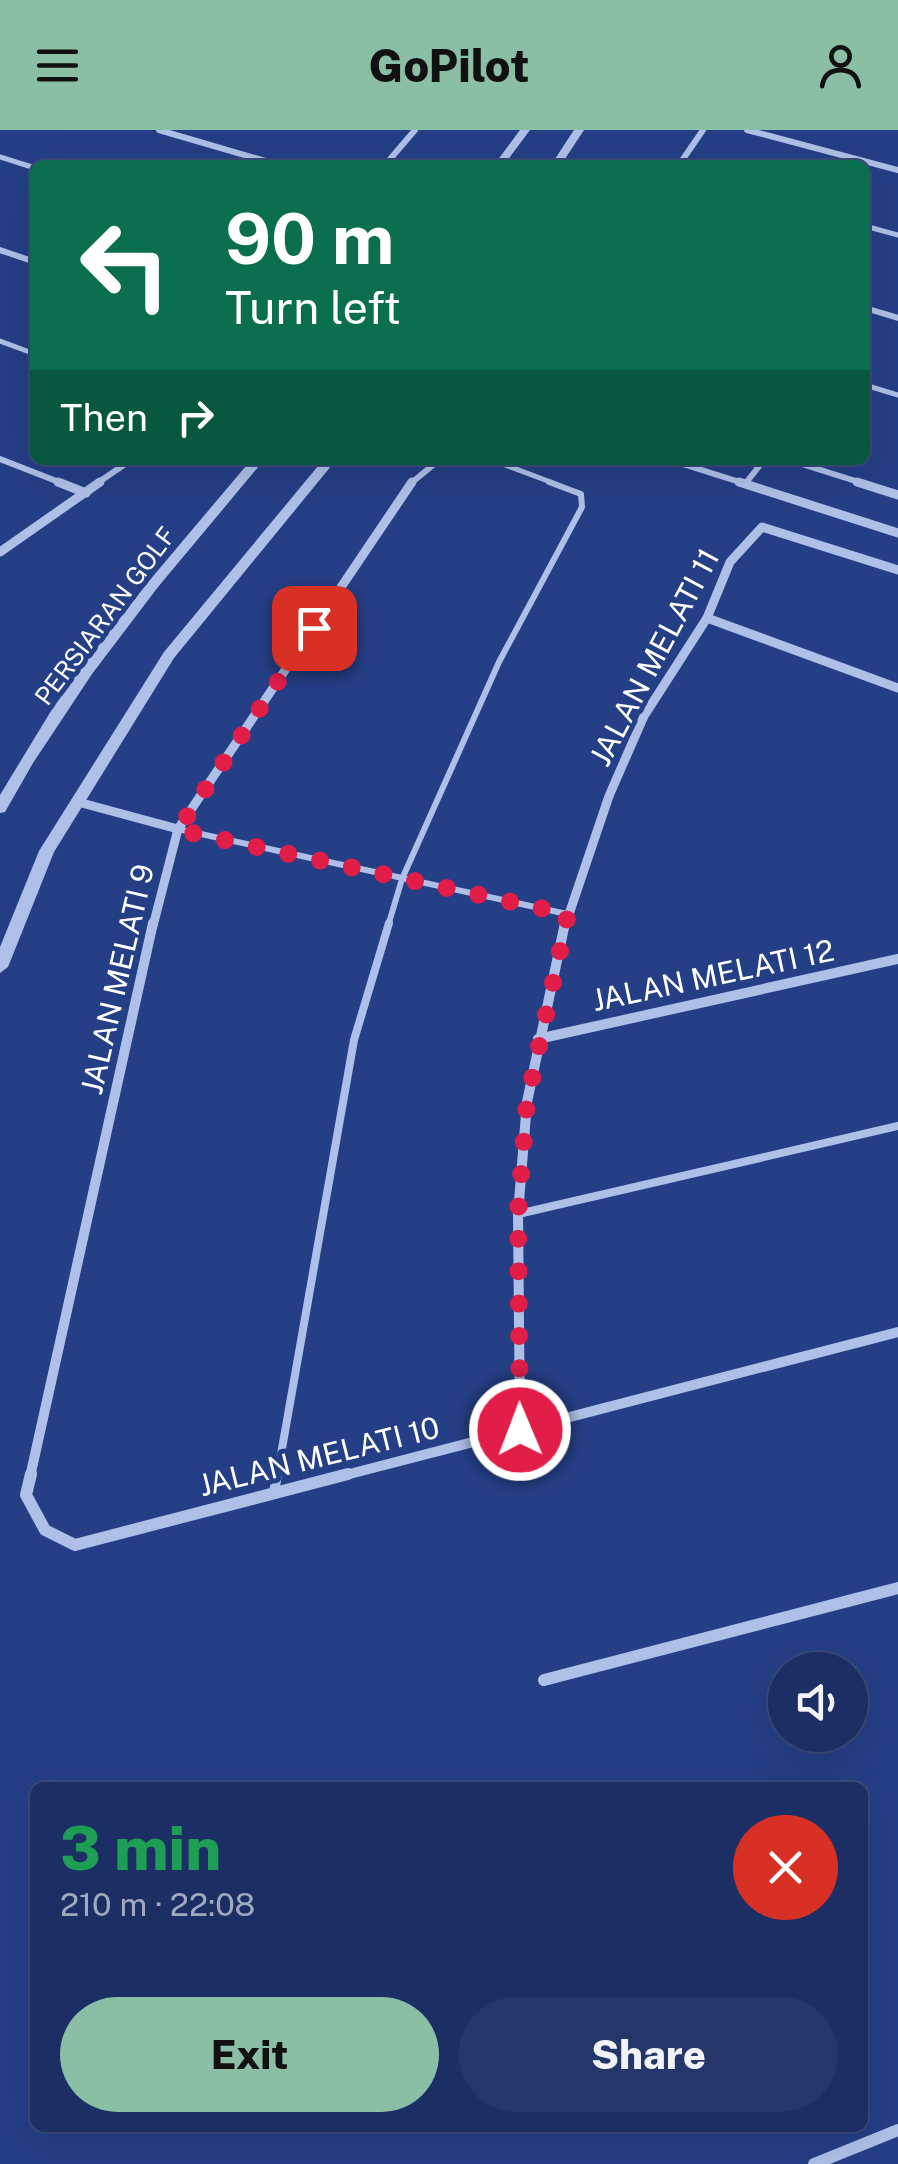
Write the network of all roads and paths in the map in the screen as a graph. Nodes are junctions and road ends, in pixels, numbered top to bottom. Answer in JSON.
{"nodes":[{"id":1,"x":159,"y":130,"type":"edge"},
{"id":2,"x":415,"y":130,"type":"edge"},
{"id":3,"x":525,"y":130,"type":"edge"},
{"id":4,"x":580,"y":130,"type":"edge"},
{"id":5,"x":703,"y":130,"type":"edge"},
{"id":6,"x":747,"y":130,"type":"edge"},
{"id":7,"x":0,"y":157,"type":"edge"},
{"id":8,"x":262,"y":160,"type":"edge"},
{"id":9,"x":389,"y":160,"type":"edge"},
{"id":10,"x":502,"y":160,"type":"edge"},
{"id":11,"x":559,"y":160,"type":"edge"},
{"id":12,"x":683,"y":160,"type":"edge"},
{"id":13,"x":860,"y":160,"type":"edge"},
{"id":14,"x":870,"y":163,"type":"edge"},
{"id":15,"x":30,"y":166,"type":"edge"},
{"id":16,"x":898,"y":170,"type":"edge"},
{"id":17,"x":870,"y":227,"type":"edge"},
{"id":18,"x":898,"y":235,"type":"edge"},
{"id":19,"x":0,"y":250,"type":"edge"},
{"id":20,"x":30,"y":260,"type":"edge"},
{"id":21,"x":870,"y":310,"type":"edge"},
{"id":22,"x":898,"y":318,"type":"edge"},
{"id":23,"x":0,"y":342,"type":"edge"},
{"id":24,"x":30,"y":352,"type":"edge"},
{"id":25,"x":870,"y":387,"type":"edge"},
{"id":26,"x":898,"y":396,"type":"edge"},
{"id":27,"x":0,"y":460,"type":"edge"},
{"id":28,"x":125,"y":465,"type":"edge"},
{"id":29,"x":254,"y":465,"type":"edge"},
{"id":30,"x":326,"y":465,"type":"edge"},
{"id":31,"x":432,"y":465,"type":"edge"},
{"id":32,"x":507,"y":465,"type":"edge"},
{"id":33,"x":686,"y":465,"type":"edge"},
{"id":34,"x":760,"y":465,"type":"edge"},
{"id":35,"x":805,"y":465,"type":"edge"},
{"id":36,"x":745,"y":484,"type":"junction"},
{"id":37,"x":86,"y":493,"type":"junction"},
{"id":38,"x":898,"y":495,"type":"edge"},
{"id":39,"x":898,"y":533,"type":"edge"},
{"id":40,"x":0,"y":552,"type":"edge"},
{"id":41,"x":898,"y":570,"type":"edge"},
{"id":42,"x":707,"y":618,"type":"junction"},
{"id":43,"x":898,"y":688,"type":"edge"},
{"id":44,"x":78,"y":802,"type":"junction"},
{"id":45,"x":0,"y":808,"type":"edge"},
{"id":46,"x":178,"y":830,"type":"junction"},
{"id":47,"x":402,"y":880,"type":"junction"},
{"id":48,"x":568,"y":914,"type":"junction"},
{"id":49,"x":898,"y":959,"type":"edge"},
{"id":50,"x":0,"y":967,"type":"edge"},
{"id":51,"x":538,"y":1039,"type":"junction"},
{"id":52,"x":898,"y":1126,"type":"edge"},
{"id":53,"x":518,"y":1214,"type":"junction"},
{"id":54,"x":898,"y":1332,"type":"edge"},
{"id":55,"x":520,"y":1430,"type":"junction"},
{"id":56,"x":274,"y":1493,"type":"junction"},
{"id":57,"x":46,"y":1530,"type":"joint"},
{"id":58,"x":898,"y":1588,"type":"edge"},
{"id":59,"x":544,"y":1680,"type":"dead end"},
{"id":60,"x":898,"y":2130,"type":"edge"},
{"id":61,"x":814,"y":2164,"type":"edge"}],
"edges":[{"from":1,"to":8,"type":"street"},
{"from":2,"to":9,"type":"street"},
{"from":3,"to":10,"type":"street"},
{"from":4,"to":11,"type":"street"},
{"from":5,"to":12,"type":"street"},
{"from":6,"to":13,"type":"street"},
{"from":7,"to":15,"type":"lane"},
{"from":14,"to":16,"type":"street"},
{"from":17,"to":18,"type":"lane"},
{"from":19,"to":20,"type":"street"},
{"from":21,"to":22,"type":"street"},
{"from":23,"to":24,"type":"lane"},
{"from":25,"to":26,"type":"lane"},
{"from":27,"to":37,"type":"street"},
{"from":28,"to":37,"type":"street"},
{"from":29,"to":45,"type":"street","name":"PERSIARAN GOLF"},
{"from":30,"to":44,"type":"street"},
{"from":31,"to":46,"type":"street","name":"JALAN MELATI 9"},
{"from":32,"to":47,"type":"lane"},
{"from":33,"to":36,"type":"street"},
{"from":34,"to":36,"type":"street"},
{"from":35,"to":38,"type":"street"},
{"from":36,"to":39,"type":"street"},
{"from":37,"to":40,"type":"street"},
{"from":41,"to":42,"type":"street","name":"JALAN MELATI 11"},
{"from":42,"to":43,"type":"street"},
{"from":42,"to":48,"type":"street","name":"JALAN MELATI 11"},
{"from":44,"to":46,"type":"street"},
{"from":44,"to":50,"type":"street"},
{"from":46,"to":47,"type":"lane"},
{"from":46,"to":57,"type":"street","name":"JALAN MELATI 9"},
{"from":47,"to":48,"type":"lane"},
{"from":47,"to":56,"type":"lane"},
{"from":48,"to":51,"type":"street","name":"JALAN MELATI 11"},
{"from":49,"to":51,"type":"street","name":"JALAN MELATI 12"},
{"from":51,"to":53,"type":"street","name":"JALAN MELATI 11"},
{"from":52,"to":53,"type":"lane"},
{"from":53,"to":55,"type":"street","name":"JALAN MELATI 11"},
{"from":54,"to":55,"type":"street","name":"JALAN MELATI 10"},
{"from":55,"to":56,"type":"street","name":"JALAN MELATI 10"},
{"from":56,"to":57,"type":"street","name":"JALAN MELATI 10"},
{"from":58,"to":59,"type":"street"},
{"from":60,"to":61,"type":"street"}]}
